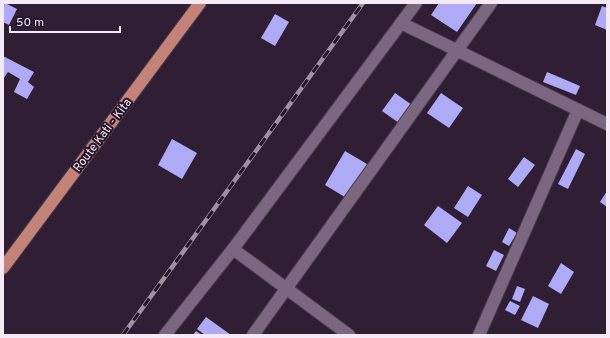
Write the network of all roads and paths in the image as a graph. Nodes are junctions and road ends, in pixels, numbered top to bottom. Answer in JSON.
{"nodes":[{"id":1,"x":200,"y":3,"type":"edge"},
{"id":2,"x":416,"y":3,"type":"edge"},
{"id":3,"x":491,"y":3,"type":"edge"},
{"id":4,"x":401,"y":23,"type":"junction"},
{"id":5,"x":457,"y":50,"type":"junction"},
{"id":6,"x":578,"y":110,"type":"junction"},
{"id":7,"x":607,"y":124,"type":"edge"},
{"id":8,"x":233,"y":249,"type":"junction"},
{"id":9,"x":3,"y":268,"type":"edge"},
{"id":10,"x":286,"y":289,"type":"junction"},
{"id":11,"x":165,"y":335,"type":"edge"},
{"id":12,"x":253,"y":335,"type":"edge"},
{"id":13,"x":349,"y":335,"type":"edge"},
{"id":14,"x":479,"y":335,"type":"edge"}],
"edges":[{"from":1,"to":9,"type":"main road","name":"Route Kati - Kita"},
{"from":2,"to":4,"type":"street"},
{"from":3,"to":5,"type":"street"},
{"from":4,"to":5,"type":"street"},
{"from":4,"to":8,"type":"street"},
{"from":5,"to":6,"type":"street"},
{"from":5,"to":10,"type":"street"},
{"from":6,"to":7,"type":"street"},
{"from":6,"to":14,"type":"street"},
{"from":8,"to":10,"type":"street"},
{"from":8,"to":11,"type":"street"},
{"from":10,"to":12,"type":"street"},
{"from":10,"to":13,"type":"street"}]}
